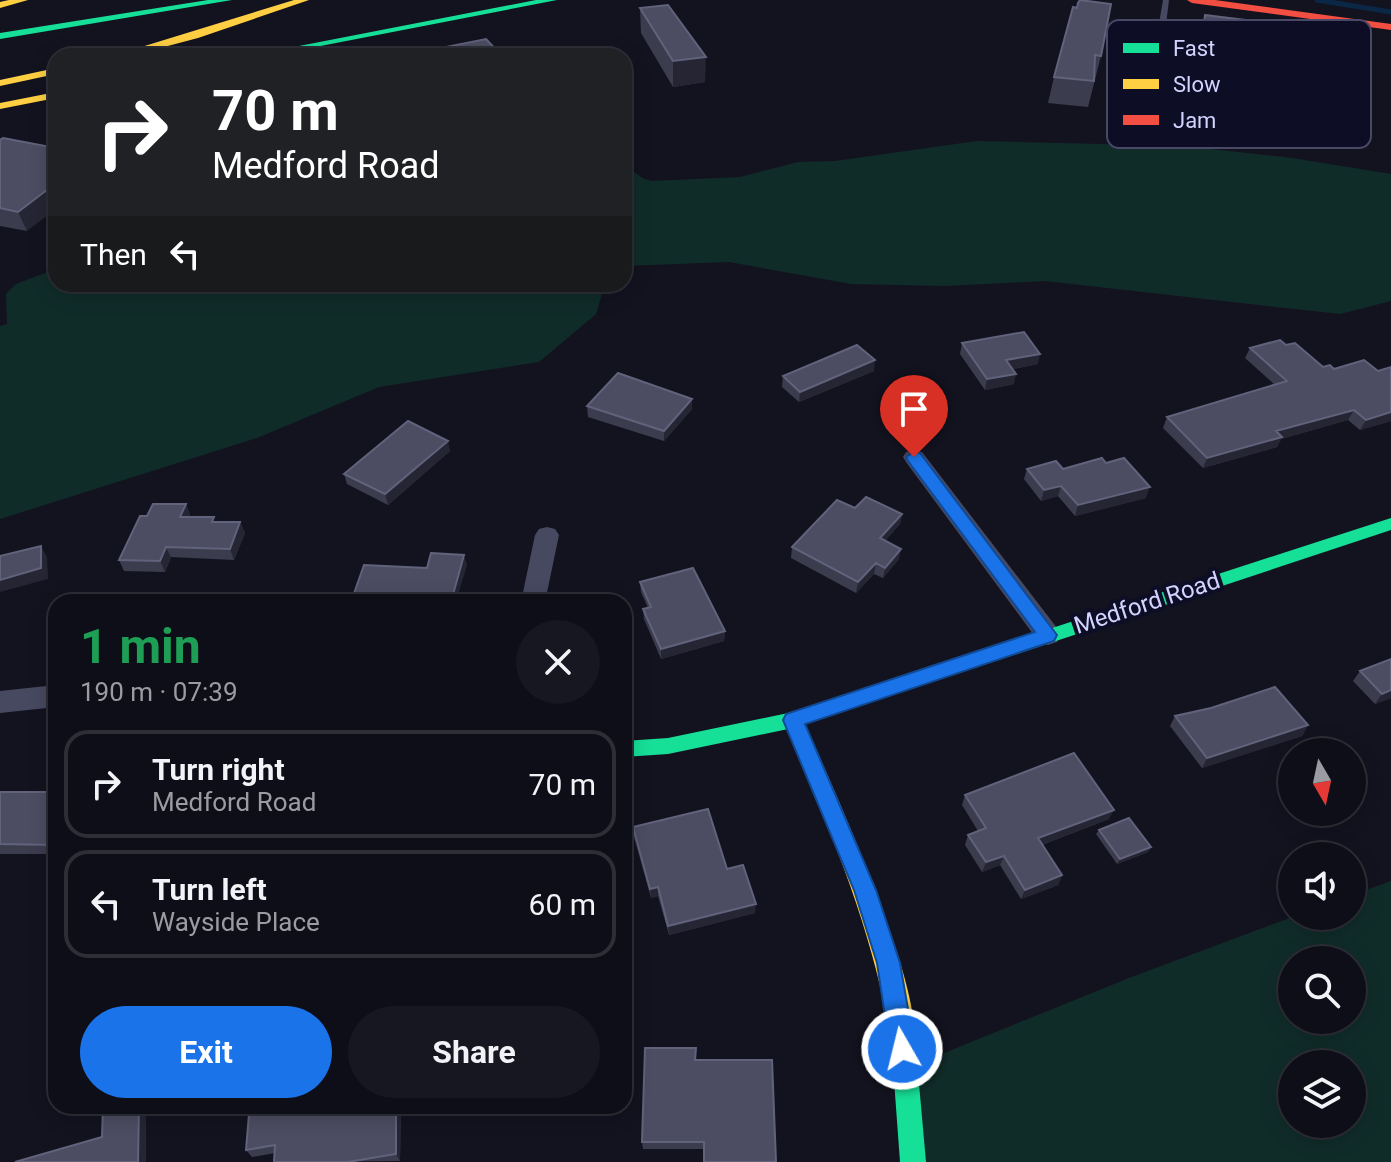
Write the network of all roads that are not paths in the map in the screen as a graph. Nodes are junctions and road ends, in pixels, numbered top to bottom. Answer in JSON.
{"nodes":[{"id":1,"x":23,"y":0,"type":"edge"},
{"id":2,"x":227,"y":0,"type":"edge"},
{"id":3,"x":304,"y":0,"type":"edge"},
{"id":4,"x":552,"y":0,"type":"edge"},
{"id":5,"x":1166,"y":0,"type":"edge"},
{"id":6,"x":1192,"y":0,"type":"edge"},
{"id":7,"x":93,"y":2,"type":"dead end"},
{"id":8,"x":0,"y":5,"type":"edge"},
{"id":9,"x":0,"y":18,"type":"edge"},
{"id":10,"x":1163,"y":20,"type":"edge"},
{"id":11,"x":1339,"y":20,"type":"edge"},
{"id":12,"x":1371,"y":24,"type":"edge"},
{"id":13,"x":1391,"y":27,"type":"edge"},
{"id":14,"x":0,"y":36,"type":"edge"},
{"id":15,"x":146,"y":48,"type":"edge"},
{"id":16,"x":295,"y":48,"type":"edge"},
{"id":17,"x":48,"y":73,"type":"edge"},
{"id":18,"x":0,"y":83,"type":"edge"},
{"id":19,"x":48,"y":97,"type":"edge"},
{"id":20,"x":0,"y":106,"type":"edge"},
{"id":21,"x":914,"y":457,"type":"dead end"},
{"id":22,"x":1391,"y":524,"type":"edge"},
{"id":23,"x":547,"y":535,"type":"dead end"},
{"id":24,"x":535,"y":594,"type":"edge"},
{"id":25,"x":1048,"y":635,"type":"junction"},
{"id":26,"x":48,"y":697,"type":"edge"},
{"id":27,"x":0,"y":702,"type":"edge"},
{"id":28,"x":793,"y":720,"type":"junction"},
{"id":29,"x":632,"y":748,"type":"edge"},
{"id":30,"x":913,"y":1162,"type":"edge"}],
"edges":[{"from":1,"to":8,"type":"main road"},
{"from":2,"to":14,"type":"main road"},
{"from":3,"to":15,"type":"main road"},
{"from":4,"to":16,"type":"main road"},
{"from":5,"to":10,"type":"lane"},
{"from":6,"to":11,"type":"main road"},
{"from":7,"to":9,"type":"main road"},
{"from":12,"to":13,"type":"main road"},
{"from":17,"to":18,"type":"main road"},
{"from":19,"to":20,"type":"main road"},
{"from":21,"to":25,"type":"street"},
{"from":22,"to":25,"type":"main road","name":"Medford Road"},
{"from":23,"to":24,"type":"street"},
{"from":25,"to":28,"type":"main road","name":"Medford Road"},
{"from":26,"to":27,"type":"street"},
{"from":28,"to":29,"type":"main road","name":"Medford Road"},
{"from":28,"to":30,"type":"main road"}]}
